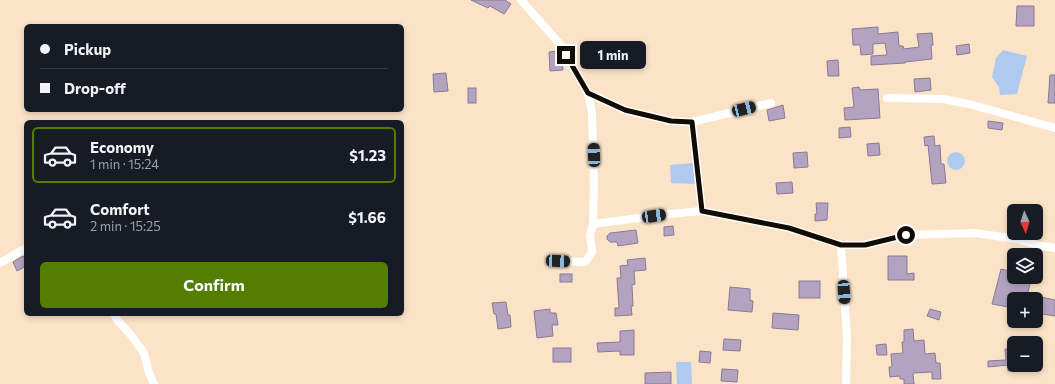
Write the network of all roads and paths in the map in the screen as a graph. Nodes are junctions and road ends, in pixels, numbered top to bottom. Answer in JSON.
{"nodes":[{"id":1,"x":521,"y":0,"type":"edge"},
{"id":2,"x":588,"y":93,"type":"junction"},
{"id":3,"x":887,"y":98,"type":"dead end"},
{"id":4,"x":771,"y":103,"type":"dead end"},
{"id":5,"x":692,"y":122,"type":"junction"},
{"id":6,"x":1055,"y":128,"type":"edge"},
{"id":7,"x":702,"y":211,"type":"junction"},
{"id":8,"x":593,"y":224,"type":"junction"},
{"id":9,"x":841,"y":245,"type":"junction"},
{"id":10,"x":1055,"y":248,"type":"edge"},
{"id":11,"x":24,"y":249,"type":"edge"},
{"id":12,"x":558,"y":261,"type":"dead end"},
{"id":13,"x":0,"y":263,"type":"edge"},
{"id":14,"x":115,"y":316,"type":"edge"},
{"id":15,"x":154,"y":384,"type":"edge"},
{"id":16,"x":846,"y":384,"type":"edge"}],
"edges":[{"from":1,"to":2,"type":"street"},
{"from":2,"to":5,"type":"street"},
{"from":2,"to":8,"type":"street"},
{"from":3,"to":6,"type":"street"},
{"from":4,"to":5,"type":"street"},
{"from":5,"to":7,"type":"street"},
{"from":7,"to":8,"type":"street"},
{"from":7,"to":9,"type":"street"},
{"from":8,"to":12,"type":"street"},
{"from":9,"to":10,"type":"street"},
{"from":9,"to":16,"type":"street"},
{"from":11,"to":13,"type":"street"},
{"from":14,"to":15,"type":"street"}]}
